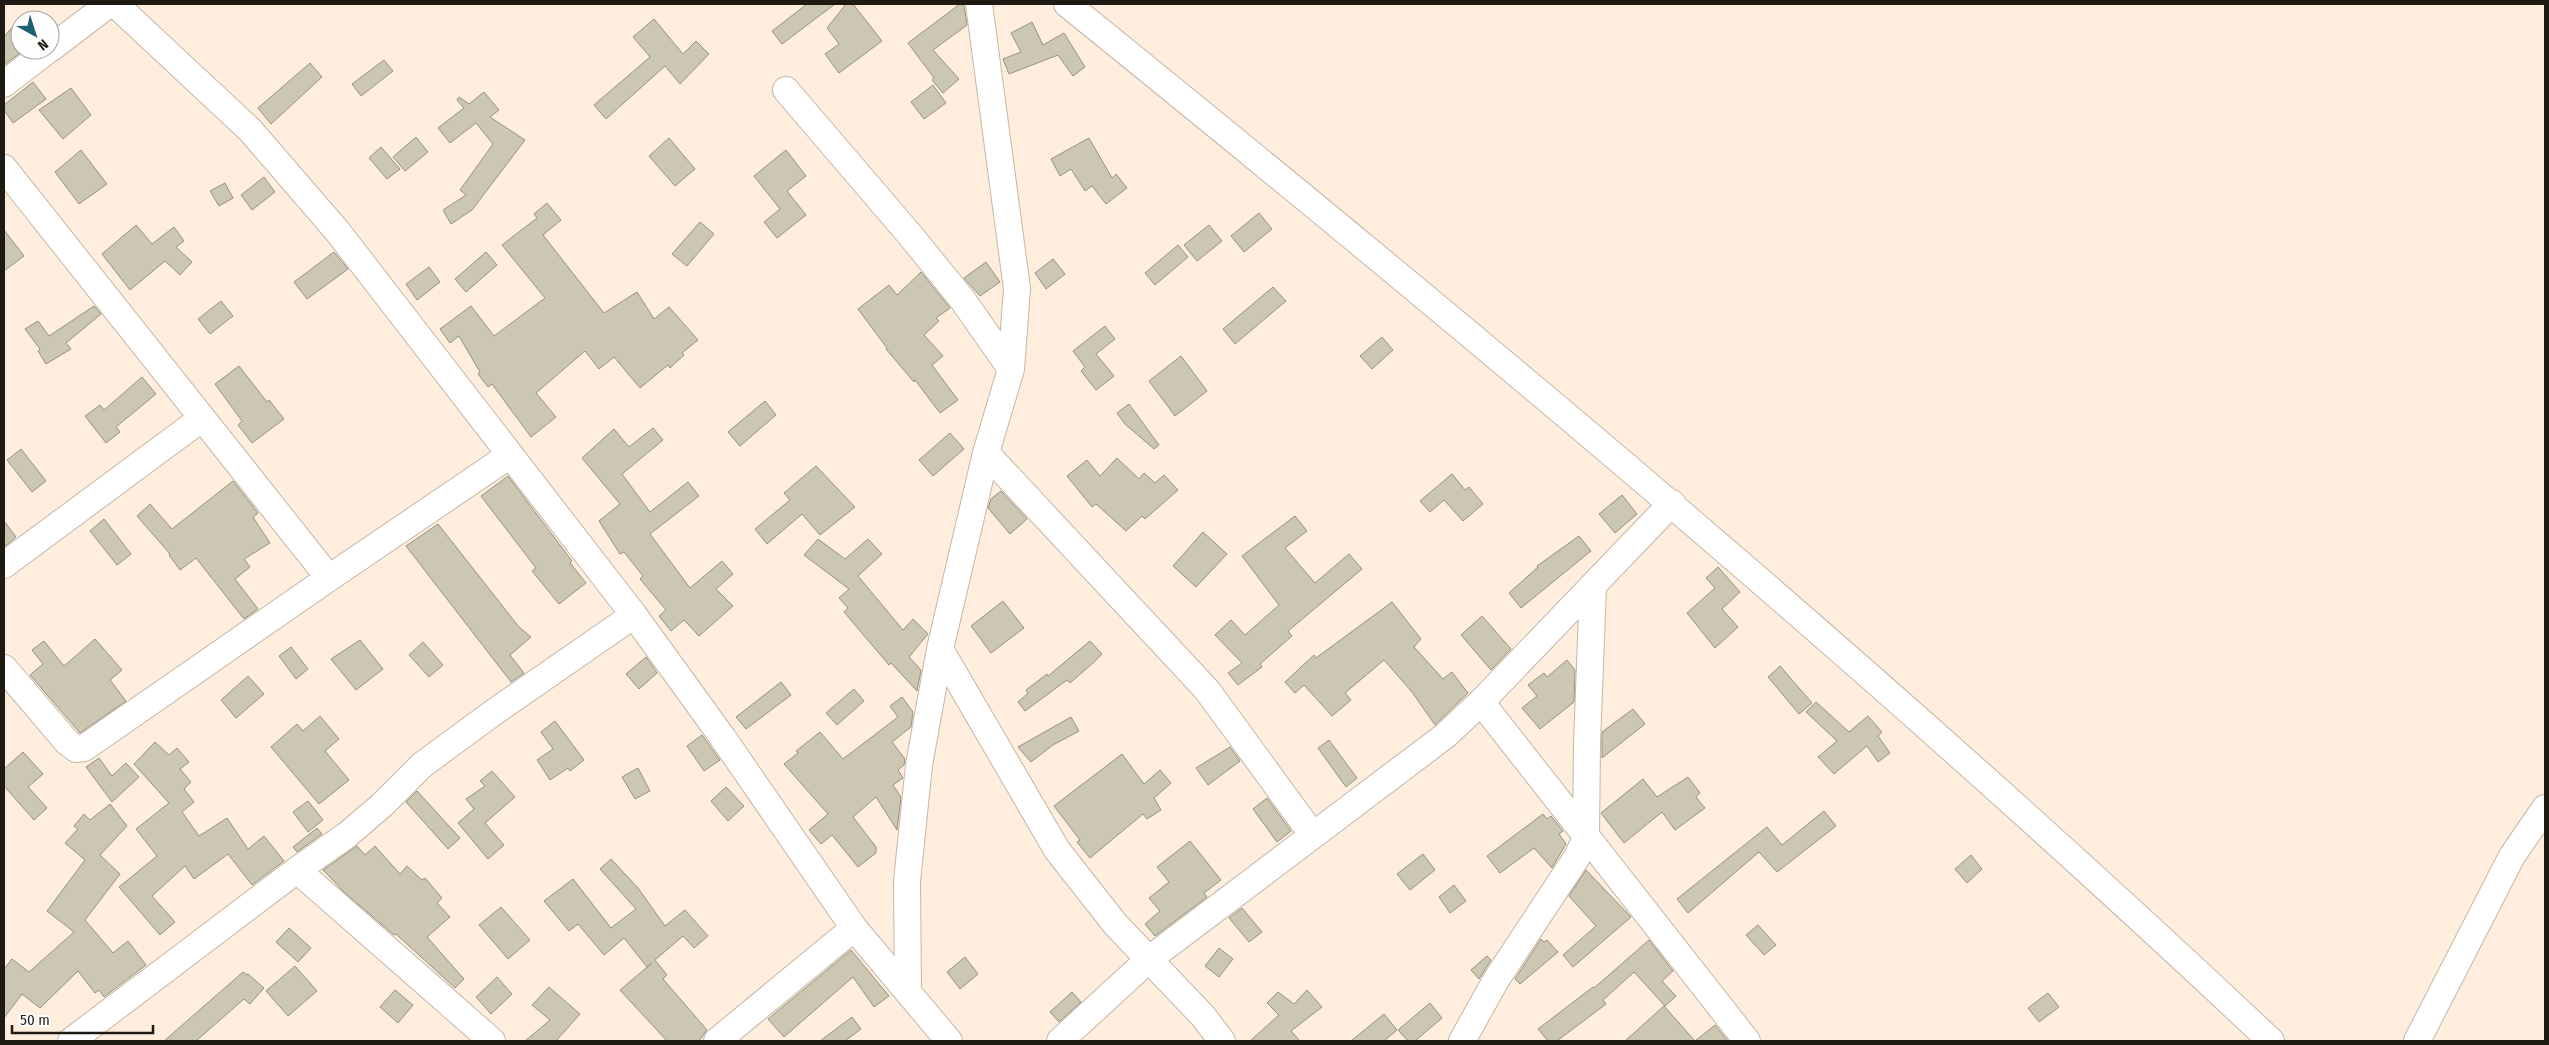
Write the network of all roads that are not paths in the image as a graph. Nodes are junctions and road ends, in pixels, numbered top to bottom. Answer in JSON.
{"nodes":[{"id":1,"x":109,"y":4,"type":"edge"},
{"id":2,"x":115,"y":4,"type":"edge"},
{"id":3,"x":979,"y":4,"type":"edge"},
{"id":4,"x":1067,"y":4,"type":"edge"},
{"id":5,"x":60,"y":41,"type":"edge"},
{"id":6,"x":35,"y":60,"type":"edge"},
{"id":7,"x":4,"y":84,"type":"edge"},
{"id":8,"x":786,"y":90,"type":"dead end"},
{"id":9,"x":4,"y":168,"type":"edge"},
{"id":10,"x":1011,"y":369,"type":"junction"},
{"id":11,"x":201,"y":419,"type":"junction"},
{"id":12,"x":986,"y":453,"type":"junction"},
{"id":13,"x":510,"y":455,"type":"junction"},
{"id":14,"x":1672,"y":503,"type":"junction"},
{"id":15,"x":4,"y":565,"type":"edge"},
{"id":16,"x":329,"y":578,"type":"junction"},
{"id":17,"x":1593,"y":586,"type":"junction"},
{"id":18,"x":634,"y":615,"type":"junction"},
{"id":19,"x":940,"y":650,"type":"junction"},
{"id":20,"x":4,"y":668,"type":"edge"},
{"id":21,"x":1481,"y":702,"type":"junction"},
{"id":22,"x":2545,"y":808,"type":"edge"},
{"id":23,"x":1312,"y":834,"type":"junction"},
{"id":24,"x":1586,"y":837,"type":"junction"},
{"id":25,"x":297,"y":870,"type":"junction"},
{"id":26,"x":854,"y":928,"type":"junction"},
{"id":27,"x":1148,"y":960,"type":"junction"},
{"id":28,"x":908,"y":990,"type":"junction"},
{"id":29,"x":71,"y":1041,"type":"edge"},
{"id":30,"x":492,"y":1041,"type":"edge"},
{"id":31,"x":717,"y":1041,"type":"edge"},
{"id":32,"x":949,"y":1041,"type":"edge"},
{"id":33,"x":1060,"y":1041,"type":"edge"},
{"id":34,"x":1222,"y":1041,"type":"edge"},
{"id":35,"x":1462,"y":1041,"type":"edge"},
{"id":36,"x":1747,"y":1041,"type":"edge"},
{"id":37,"x":2271,"y":1041,"type":"edge"},
{"id":38,"x":2417,"y":1041,"type":"edge"}],
"edges":[{"from":1,"to":5,"type":"street"},
{"from":2,"to":13,"type":"street"},
{"from":3,"to":10,"type":"street"},
{"from":4,"to":14,"type":"street"},
{"from":6,"to":7,"type":"street"},
{"from":8,"to":10,"type":"street"},
{"from":9,"to":11,"type":"street"},
{"from":10,"to":12,"type":"street"},
{"from":11,"to":15,"type":"street"},
{"from":11,"to":16,"type":"street"},
{"from":12,"to":19,"type":"street"},
{"from":12,"to":23,"type":"street"},
{"from":13,"to":16,"type":"street"},
{"from":13,"to":18,"type":"street"},
{"from":14,"to":17,"type":"street"},
{"from":14,"to":37,"type":"street"},
{"from":16,"to":20,"type":"street"},
{"from":17,"to":21,"type":"street"},
{"from":17,"to":24,"type":"street"},
{"from":18,"to":25,"type":"street"},
{"from":18,"to":26,"type":"street"},
{"from":19,"to":27,"type":"street"},
{"from":19,"to":28,"type":"street"},
{"from":21,"to":23,"type":"street"},
{"from":21,"to":24,"type":"street"},
{"from":22,"to":38,"type":"street"},
{"from":23,"to":27,"type":"street"},
{"from":24,"to":35,"type":"street"},
{"from":24,"to":36,"type":"street"},
{"from":25,"to":29,"type":"street"},
{"from":25,"to":30,"type":"street"},
{"from":26,"to":28,"type":"street"},
{"from":26,"to":31,"type":"street"},
{"from":27,"to":33,"type":"street"},
{"from":27,"to":34,"type":"street"},
{"from":28,"to":32,"type":"street"}]}
